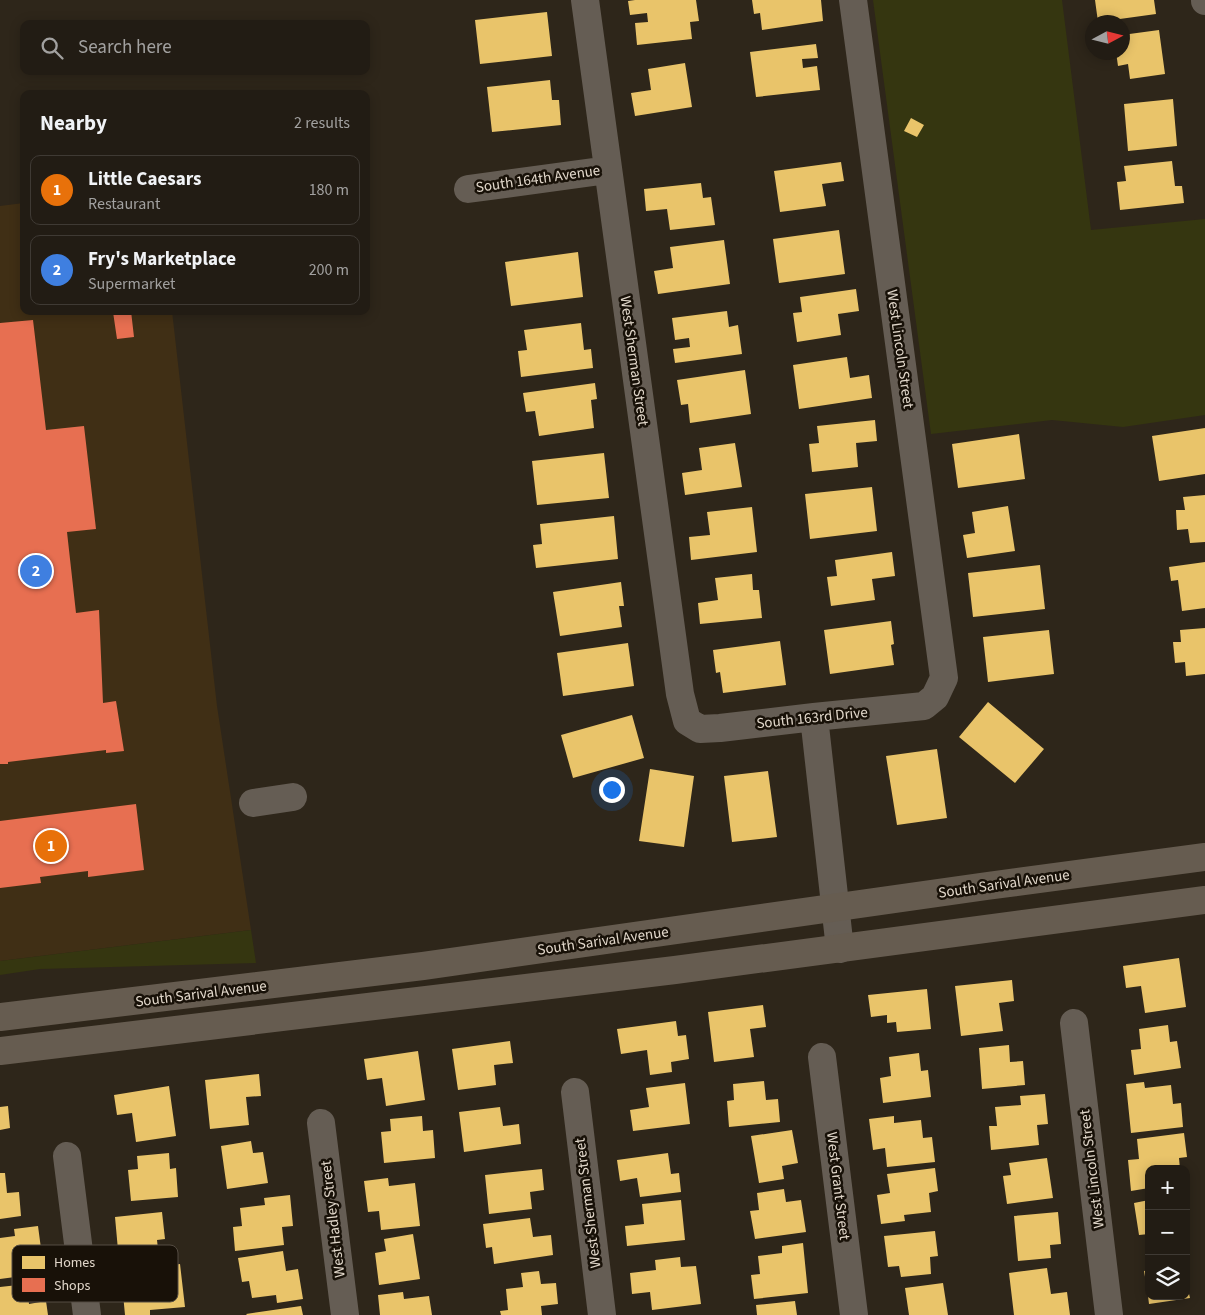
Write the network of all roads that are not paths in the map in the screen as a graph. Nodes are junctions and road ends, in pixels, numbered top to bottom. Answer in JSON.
{"nodes":[{"id":1,"x":585,"y":0,"type":"edge"},
{"id":2,"x":853,"y":0,"type":"edge"},
{"id":3,"x":608,"y":170,"type":"junction"},
{"id":4,"x":468,"y":189,"type":"dead end"},
{"id":5,"x":935,"y":697,"type":"joint"},
{"id":6,"x":814,"y":717,"type":"junction"},
{"id":7,"x":687,"y":722,"type":"joint"},
{"id":8,"x":293,"y":797,"type":"dead end"},
{"id":9,"x":253,"y":803,"type":"dead end"},
{"id":10,"x":1205,"y":857,"type":"edge"},
{"id":11,"x":1205,"y":900,"type":"edge"},
{"id":12,"x":835,"y":908,"type":"junction"},
{"id":13,"x":840,"y":949,"type":"junction"},
{"id":14,"x":180,"y":997,"type":"junction"},
{"id":15,"x":0,"y":1017,"type":"edge"},
{"id":16,"x":1074,"y":1023,"type":"dead end"},
{"id":17,"x":183,"y":1028,"type":"junction"},
{"id":18,"x":0,"y":1051,"type":"edge"},
{"id":19,"x":822,"y":1057,"type":"dead end"},
{"id":20,"x":575,"y":1092,"type":"dead end"},
{"id":21,"x":321,"y":1123,"type":"dead end"},
{"id":22,"x":67,"y":1156,"type":"dead end"},
{"id":23,"x":78,"y":1245,"type":"edge"},
{"id":24,"x":85,"y":1302,"type":"edge"},
{"id":25,"x":87,"y":1315,"type":"edge"},
{"id":26,"x":345,"y":1315,"type":"edge"},
{"id":27,"x":602,"y":1315,"type":"edge"},
{"id":28,"x":854,"y":1315,"type":"edge"},
{"id":29,"x":1109,"y":1315,"type":"edge"}],
"edges":[{"from":1,"to":3,"type":"street","name":"West Sherman Street"},
{"from":2,"to":5,"type":"street","name":"West Lincoln Street"},
{"from":3,"to":4,"type":"street","name":"South 164th Avenue"},
{"from":3,"to":7,"type":"street","name":"West Sherman Street"},
{"from":5,"to":6,"type":"street","name":"South 163rd Drive"},
{"from":6,"to":7,"type":"street","name":"South 163rd Drive"},
{"from":6,"to":12,"type":"street"},
{"from":8,"to":9,"type":"street"},
{"from":10,"to":12,"type":"main road","name":"South Sarival Avenue"},
{"from":11,"to":13,"type":"main road"},
{"from":12,"to":13,"type":"street"},
{"from":12,"to":14,"type":"main road","name":"South Sarival Avenue"},
{"from":13,"to":17,"type":"main road"},
{"from":14,"to":15,"type":"main road","name":"South Sarival Avenue"},
{"from":14,"to":17,"type":"main road"},
{"from":16,"to":29,"type":"street","name":"West Lincoln Street"},
{"from":17,"to":18,"type":"main road"},
{"from":19,"to":28,"type":"street","name":"West Grant Street"},
{"from":20,"to":27,"type":"street","name":"West Sherman Street"},
{"from":21,"to":26,"type":"street","name":"West Hadley Street"},
{"from":22,"to":23,"type":"street"},
{"from":24,"to":25,"type":"street"}]}
